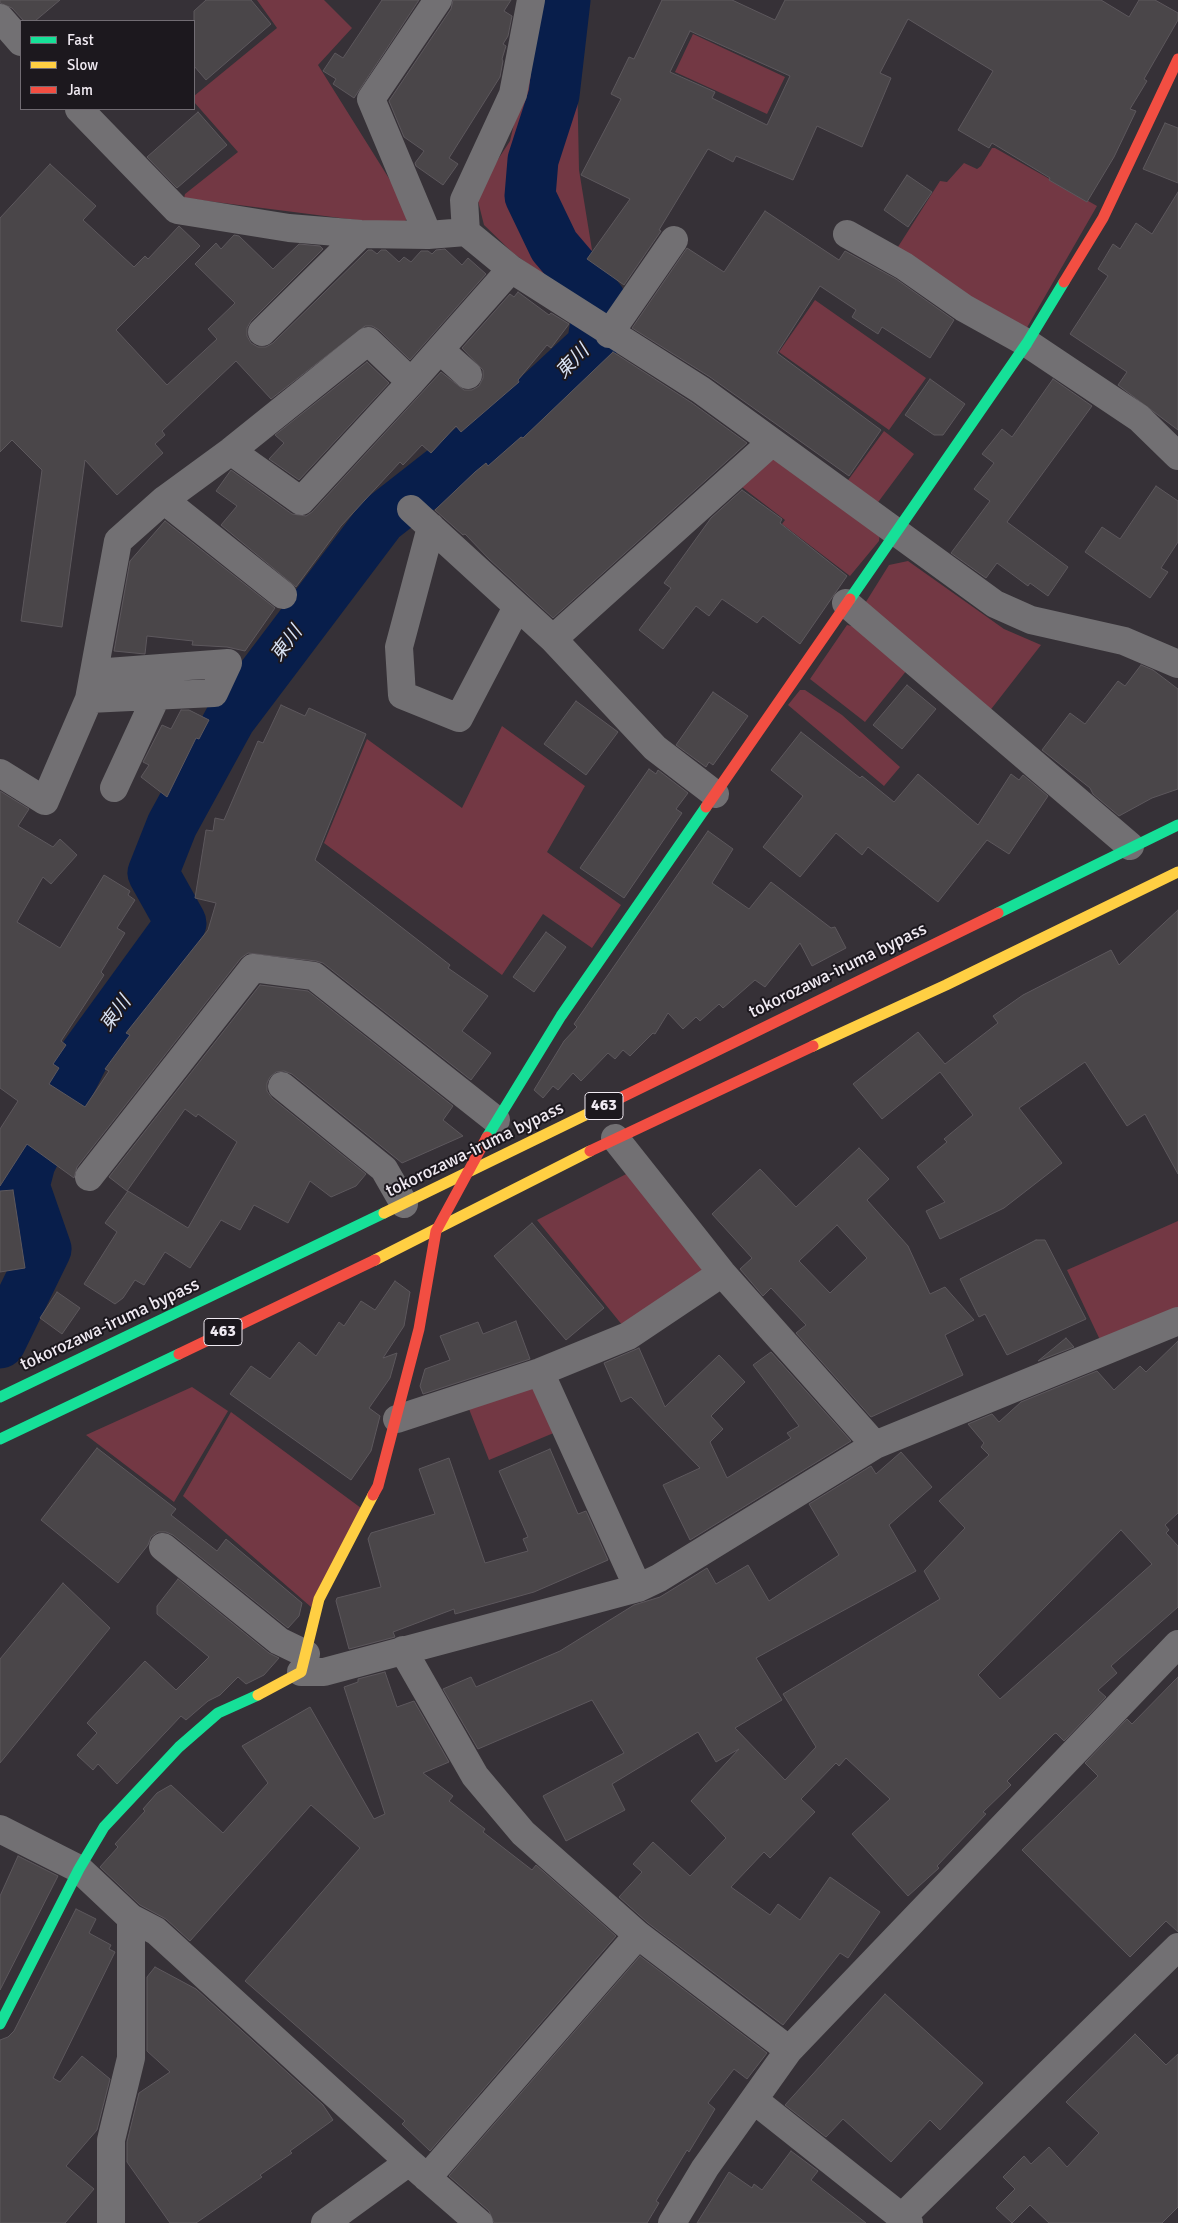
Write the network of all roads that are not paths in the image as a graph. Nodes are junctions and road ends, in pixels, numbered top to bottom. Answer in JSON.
{"nodes":[{"id":1,"x":438,"y":0,"type":"edge"},
{"id":2,"x":531,"y":0,"type":"edge"},
{"id":3,"x":0,"y":18,"type":"edge"},
{"id":4,"x":20,"y":41,"type":"edge"},
{"id":5,"x":1178,"y":59,"type":"edge"},
{"id":6,"x":80,"y":110,"type":"edge"},
{"id":7,"x":466,"y":232,"type":"junction"},
{"id":8,"x":361,"y":234,"type":"junction"},
{"id":9,"x":847,"y":234,"type":"dead end"},
{"id":10,"x":428,"y":236,"type":"junction"},
{"id":11,"x":674,"y":240,"type":"dead end"},
{"id":12,"x":511,"y":269,"type":"junction"},
{"id":13,"x":598,"y":326,"type":"junction"},
{"id":14,"x":262,"y":332,"type":"dead end"},
{"id":15,"x":1027,"y":344,"type":"junction"},
{"id":16,"x":440,"y":350,"type":"junction"},
{"id":17,"x":468,"y":375,"type":"dead end"},
{"id":18,"x":411,"y":382,"type":"junction"},
{"id":19,"x":772,"y":442,"type":"junction"},
{"id":20,"x":232,"y":452,"type":"junction"},
{"id":21,"x":1178,"y":456,"type":"edge"},
{"id":22,"x":164,"y":500,"type":"junction"},
{"id":23,"x":411,"y":509,"type":"dead end"},
{"id":24,"x":431,"y":527,"type":"junction"},
{"id":25,"x":898,"y":533,"type":"junction"},
{"id":26,"x":283,"y":595,"type":"dead end"},
{"id":27,"x":846,"y":603,"type":"junction"},
{"id":28,"x":517,"y":607,"type":"junction"},
{"id":29,"x":553,"y":639,"type":"junction"},
{"id":30,"x":1178,"y":664,"type":"edge"},
{"id":31,"x":92,"y":686,"type":"junction"},
{"id":32,"x":157,"y":695,"type":"junction"},
{"id":33,"x":0,"y":773,"type":"edge"},
{"id":34,"x":114,"y":788,"type":"dead end"},
{"id":35,"x":715,"y":794,"type":"junction"},
{"id":36,"x":1178,"y":825,"type":"edge"},
{"id":37,"x":1130,"y":846,"type":"junction"},
{"id":38,"x":1178,"y":872,"type":"edge"},
{"id":39,"x":282,"y":1086,"type":"dead end"},
{"id":40,"x":496,"y":1120,"type":"junction"},
{"id":41,"x":615,"y":1138,"type":"junction"},
{"id":42,"x":466,"y":1174,"type":"junction"},
{"id":43,"x":89,"y":1177,"type":"dead end"},
{"id":44,"x":404,"y":1204,"type":"junction"},
{"id":45,"x":436,"y":1230,"type":"junction"},
{"id":46,"x":722,"y":1273,"type":"junction"},
{"id":47,"x":1178,"y":1321,"type":"edge"},
{"id":48,"x":540,"y":1372,"type":"junction"},
{"id":49,"x":0,"y":1397,"type":"edge"},
{"id":50,"x":397,"y":1420,"type":"junction"},
{"id":51,"x":5,"y":1437,"type":"edge"},
{"id":52,"x":875,"y":1445,"type":"junction"},
{"id":53,"x":163,"y":1547,"type":"dead end"},
{"id":54,"x":638,"y":1588,"type":"junction"},
{"id":55,"x":1176,"y":1649,"type":"edge"},
{"id":56,"x":403,"y":1650,"type":"junction"},
{"id":57,"x":303,"y":1663,"type":"junction"},
{"id":58,"x":0,"y":1829,"type":"edge"},
{"id":59,"x":79,"y":1869,"type":"junction"},
{"id":60,"x":131,"y":1918,"type":"junction"},
{"id":61,"x":638,"y":1935,"type":"junction"},
{"id":62,"x":1178,"y":1948,"type":"edge"},
{"id":63,"x":0,"y":2024,"type":"edge"},
{"id":64,"x":789,"y":2050,"type":"junction"},
{"id":65,"x":754,"y":2100,"type":"junction"},
{"id":66,"x":418,"y":2170,"type":"junction"},
{"id":67,"x":905,"y":2220,"type":"edge"},
{"id":68,"x":112,"y":2223,"type":"edge"},
{"id":69,"x":324,"y":2223,"type":"edge"},
{"id":70,"x":479,"y":2223,"type":"edge"},
{"id":71,"x":672,"y":2223,"type":"edge"}],
"edges":[{"from":1,"to":10,"type":"street"},
{"from":2,"to":7,"type":"street"},
{"from":3,"to":4,"type":"street"},
{"from":5,"to":15,"type":"main road"},
{"from":6,"to":8,"type":"street"},
{"from":7,"to":10,"type":"street"},
{"from":7,"to":12,"type":"street"},
{"from":8,"to":10,"type":"street"},
{"from":8,"to":14,"type":"street"},
{"from":9,"to":15,"type":"street"},
{"from":11,"to":13,"type":"street"},
{"from":12,"to":13,"type":"street"},
{"from":12,"to":16,"type":"street"},
{"from":13,"to":19,"type":"street"},
{"from":15,"to":21,"type":"street"},
{"from":15,"to":25,"type":"main road"},
{"from":16,"to":17,"type":"street"},
{"from":16,"to":18,"type":"street"},
{"from":18,"to":20,"type":"street"},
{"from":18,"to":20,"type":"street"},
{"from":19,"to":25,"type":"street"},
{"from":19,"to":29,"type":"street"},
{"from":20,"to":22,"type":"street"},
{"from":22,"to":26,"type":"street"},
{"from":22,"to":31,"type":"street"},
{"from":23,"to":24,"type":"street"},
{"from":24,"to":28,"type":"street"},
{"from":24,"to":28,"type":"street"},
{"from":25,"to":27,"type":"main road"},
{"from":25,"to":30,"type":"street"},
{"from":27,"to":35,"type":"main road"},
{"from":27,"to":37,"type":"street"},
{"from":28,"to":29,"type":"street"},
{"from":29,"to":35,"type":"street"},
{"from":31,"to":32,"type":"street"},
{"from":31,"to":32,"type":"street"},
{"from":31,"to":33,"type":"street"},
{"from":32,"to":34,"type":"street"},
{"from":35,"to":40,"type":"main road"},
{"from":36,"to":37,"type":"main road","name":"tokorozawa-iruma bypass","number":"463"},
{"from":37,"to":42,"type":"main road","name":"tokorozawa-iruma bypass","number":"463"},
{"from":38,"to":41,"type":"main road","number":"463"},
{"from":39,"to":44,"type":"street"},
{"from":40,"to":42,"type":"main road"},
{"from":40,"to":43,"type":"street"},
{"from":41,"to":45,"type":"main road","number":"463"},
{"from":41,"to":46,"type":"street"},
{"from":42,"to":44,"type":"main road","name":"tokorozawa-iruma bypass","number":"463"},
{"from":42,"to":45,"type":"main road"},
{"from":44,"to":49,"type":"main road","name":"tokorozawa-iruma bypass","number":"463"},
{"from":45,"to":50,"type":"main road"},
{"from":45,"to":51,"type":"main road","number":"463"},
{"from":46,"to":48,"type":"street"},
{"from":46,"to":52,"type":"street"},
{"from":47,"to":52,"type":"street"},
{"from":48,"to":50,"type":"street"},
{"from":48,"to":54,"type":"street"},
{"from":50,"to":57,"type":"main road"},
{"from":52,"to":54,"type":"street"},
{"from":53,"to":57,"type":"street"},
{"from":54,"to":56,"type":"street"},
{"from":55,"to":64,"type":"street"},
{"from":56,"to":57,"type":"street"},
{"from":56,"to":61,"type":"street"},
{"from":57,"to":59,"type":"main road"},
{"from":58,"to":59,"type":"street"},
{"from":59,"to":60,"type":"street"},
{"from":59,"to":63,"type":"main road"},
{"from":60,"to":66,"type":"street"},
{"from":60,"to":68,"type":"street"},
{"from":61,"to":64,"type":"street"},
{"from":61,"to":66,"type":"street"},
{"from":62,"to":67,"type":"street"},
{"from":64,"to":65,"type":"street"},
{"from":65,"to":67,"type":"street"},
{"from":65,"to":71,"type":"street"},
{"from":66,"to":69,"type":"street"},
{"from":66,"to":70,"type":"street"}]}
